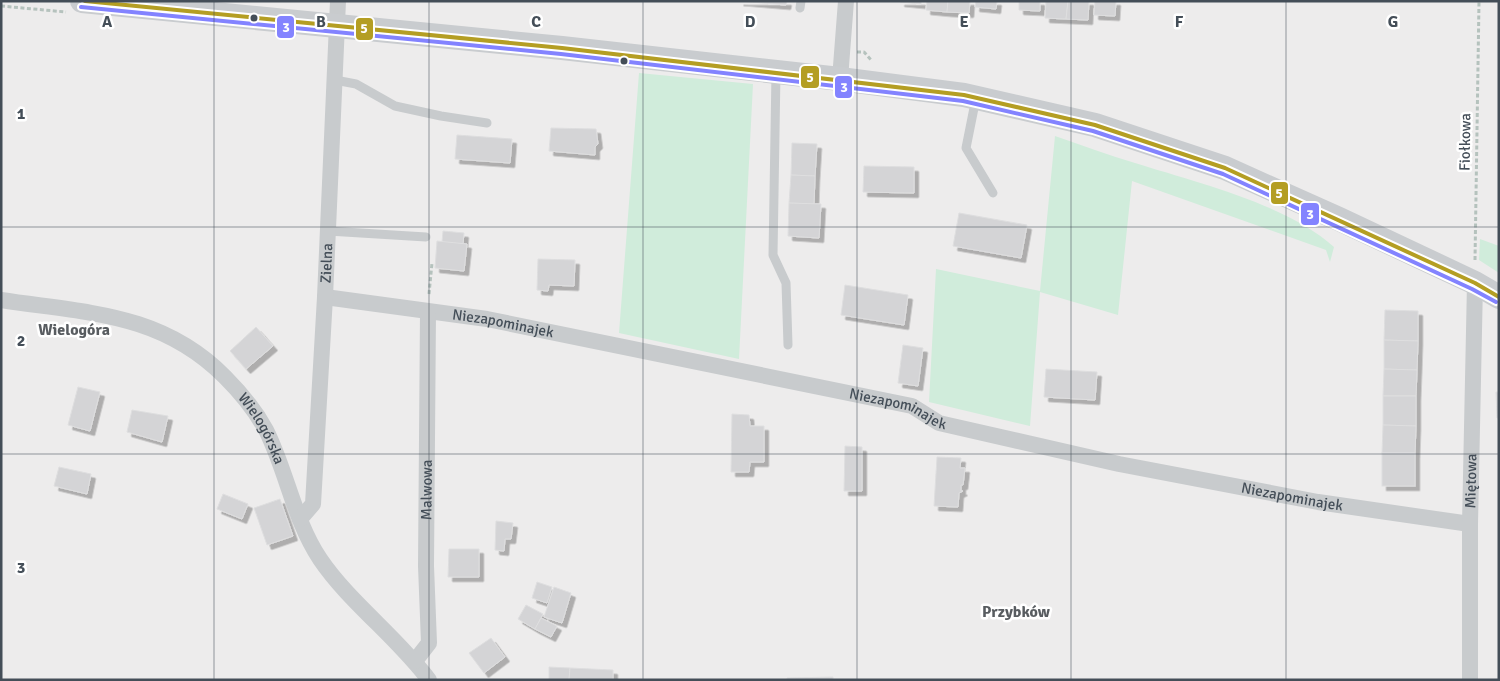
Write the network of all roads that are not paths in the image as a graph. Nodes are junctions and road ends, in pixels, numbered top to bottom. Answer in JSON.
{"nodes":[{"id":1,"x":338,"y":1,"type":"edge"},
{"id":2,"x":846,"y":1,"type":"edge"},
{"id":3,"x":75,"y":7,"type":"edge"},
{"id":4,"x":337,"y":25,"type":"junction"},
{"id":5,"x":776,"y":72,"type":"junction"},
{"id":6,"x":840,"y":78,"type":"junction"},
{"id":7,"x":335,"y":80,"type":"junction"},
{"id":8,"x":976,"y":98,"type":"junction"},
{"id":9,"x":487,"y":123,"type":"dead end"},
{"id":10,"x":993,"y":193,"type":"dead end"},
{"id":11,"x":328,"y":231,"type":"junction"},
{"id":12,"x":426,"y":237,"type":"dead end"},
{"id":13,"x":1475,"y":283,"type":"junction"},
{"id":14,"x":325,"y":297,"type":"junction"},
{"id":15,"x":1499,"y":297,"type":"edge"},
{"id":16,"x":1,"y":300,"type":"edge"},
{"id":17,"x":428,"y":312,"type":"junction"},
{"id":18,"x":788,"y":346,"type":"dead end"},
{"id":19,"x":300,"y":519,"type":"junction"},
{"id":20,"x":1470,"y":524,"type":"junction"},
{"id":21,"x":414,"y":661,"type":"junction"},
{"id":22,"x":429,"y":680,"type":"edge"},
{"id":23,"x":1470,"y":680,"type":"edge"}],
"edges":[{"from":1,"to":4,"type":"street","name":"Zielna"},
{"from":2,"to":6,"type":"street"},
{"from":3,"to":4,"type":"street"},
{"from":4,"to":5,"type":"street"},
{"from":4,"to":7,"type":"street","name":"Zielna"},
{"from":5,"to":6,"type":"street"},
{"from":5,"to":18,"type":"lane"},
{"from":6,"to":8,"type":"street"},
{"from":7,"to":9,"type":"lane"},
{"from":7,"to":11,"type":"street","name":"Zielna"},
{"from":8,"to":10,"type":"lane"},
{"from":8,"to":13,"type":"street"},
{"from":11,"to":12,"type":"lane"},
{"from":11,"to":14,"type":"street","name":"Zielna"},
{"from":13,"to":15,"type":"street"},
{"from":13,"to":20,"type":"street","name":"Miętowa"},
{"from":14,"to":17,"type":"street","name":"Niezapominajek"},
{"from":14,"to":19,"type":"street","name":"Zielna"},
{"from":16,"to":19,"type":"street","name":"Wielogórska"},
{"from":17,"to":20,"type":"street","name":"Niezapominajek"},
{"from":17,"to":21,"type":"street","name":"Malwowa"},
{"from":19,"to":21,"type":"street","name":"Wielogórska"},
{"from":20,"to":23,"type":"street","name":"Miętowa"},
{"from":21,"to":22,"type":"street","name":"Wielogórska"}]}
